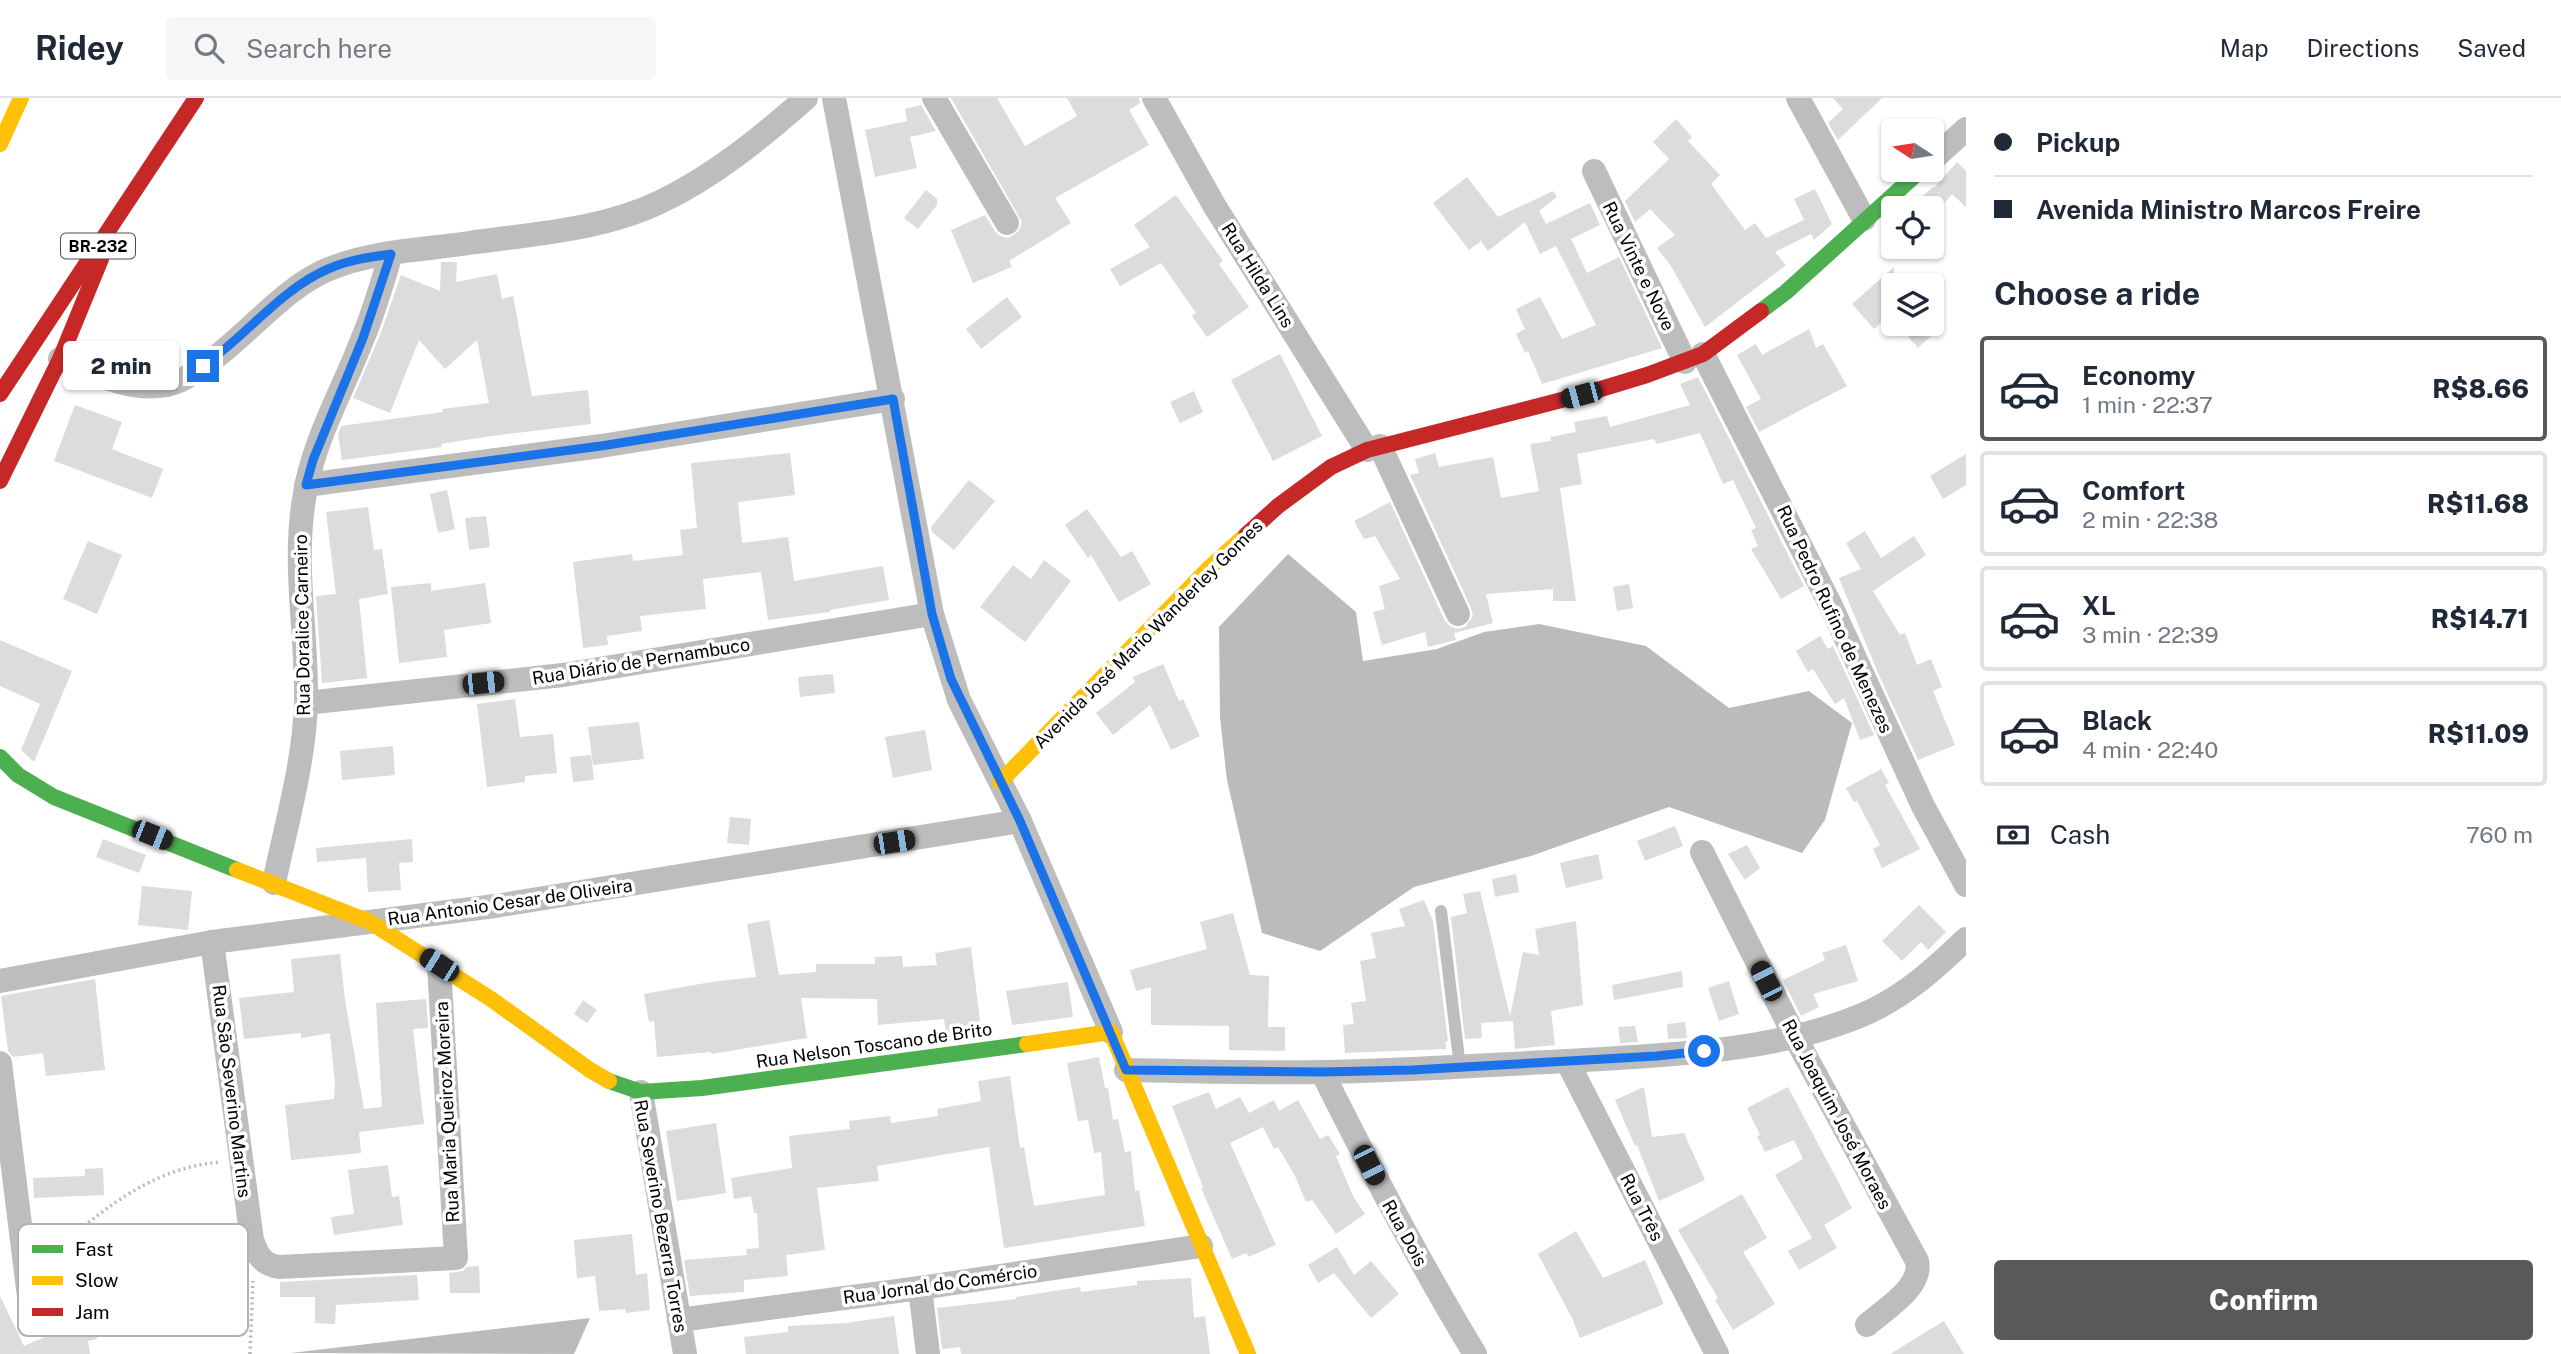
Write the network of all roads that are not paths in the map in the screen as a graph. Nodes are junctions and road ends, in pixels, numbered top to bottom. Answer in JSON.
{"nodes":[{"id":1,"x":22,"y":98,"type":"edge"},
{"id":2,"x":196,"y":98,"type":"edge"},
{"id":3,"x":806,"y":98,"type":"edge"},
{"id":4,"x":834,"y":98,"type":"edge"},
{"id":5,"x":934,"y":98,"type":"edge"},
{"id":6,"x":1154,"y":98,"type":"edge"},
{"id":7,"x":1798,"y":98,"type":"edge"},
{"id":8,"x":1966,"y":129,"type":"edge"},
{"id":9,"x":0,"y":144,"type":"edge"},
{"id":10,"x":1944,"y":149,"type":"edge"},
{"id":11,"x":1594,"y":171,"type":"dead end"},
{"id":12,"x":1906,"y":182,"type":"edge"},
{"id":13,"x":118,"y":217,"type":"junction"},
{"id":14,"x":1864,"y":219,"type":"junction"},
{"id":15,"x":1007,"y":223,"type":"dead end"},
{"id":16,"x":391,"y":254,"type":"junction"},
{"id":17,"x":1694,"y":358,"type":"junction"},
{"id":18,"x":60,"y":359,"type":"junction"},
{"id":19,"x":0,"y":394,"type":"edge"},
{"id":20,"x":893,"y":399,"type":"junction"},
{"id":21,"x":1374,"y":448,"type":"junction"},
{"id":22,"x":7,"y":449,"type":"edge"},
{"id":23,"x":0,"y":481,"type":"edge"},
{"id":24,"x":306,"y":485,"type":"junction"},
{"id":25,"x":932,"y":614,"type":"junction"},
{"id":26,"x":1458,"y":614,"type":"dead end"},
{"id":27,"x":306,"y":703,"type":"junction"},
{"id":28,"x":0,"y":757,"type":"edge"},
{"id":29,"x":1000,"y":782,"type":"junction"},
{"id":30,"x":1020,"y":821,"type":"junction"},
{"id":31,"x":1702,"y":852,"type":"dead end"},
{"id":32,"x":274,"y":883,"type":"junction"},
{"id":33,"x":1966,"y":885,"type":"edge"},
{"id":34,"x":1441,"y":911,"type":"dead end"},
{"id":35,"x":370,"y":922,"type":"junction"},
{"id":36,"x":1966,"y":939,"type":"edge"},
{"id":37,"x":212,"y":942,"type":"junction"},
{"id":38,"x":439,"y":965,"type":"junction"},
{"id":39,"x":0,"y":981,"type":"edge"},
{"id":40,"x":1111,"y":1032,"type":"junction"},
{"id":41,"x":1795,"y":1037,"type":"junction"},
{"id":42,"x":1567,"y":1061,"type":"junction"},
{"id":43,"x":0,"y":1063,"type":"edge"},
{"id":44,"x":1460,"y":1067,"type":"junction"},
{"id":45,"x":1126,"y":1070,"type":"junction"},
{"id":46,"x":1322,"y":1072,"type":"junction"},
{"id":47,"x":641,"y":1092,"type":"junction"},
{"id":48,"x":20,"y":1224,"type":"edge"},
{"id":49,"x":1201,"y":1246,"type":"junction"},
{"id":50,"x":456,"y":1258,"type":"joint"},
{"id":51,"x":920,"y":1288,"type":"junction"},
{"id":52,"x":679,"y":1320,"type":"junction"},
{"id":53,"x":1867,"y":1325,"type":"dead end"},
{"id":54,"x":685,"y":1354,"type":"edge"},
{"id":55,"x":928,"y":1354,"type":"edge"},
{"id":56,"x":1248,"y":1354,"type":"edge"},
{"id":57,"x":1475,"y":1354,"type":"edge"},
{"id":58,"x":1717,"y":1354,"type":"edge"}],
"edges":[{"from":1,"to":9,"type":"main road"},
{"from":2,"to":13,"type":"main road","number":"BR-232"},
{"from":3,"to":16,"type":"street"},
{"from":4,"to":20,"type":"street"},
{"from":5,"to":15,"type":"street"},
{"from":6,"to":21,"type":"street","name":"Rua Hilda Lins"},
{"from":7,"to":14,"type":"street"},
{"from":8,"to":10,"type":"street"},
{"from":11,"to":17,"type":"street","name":"Rua Vinte e Nove"},
{"from":12,"to":14,"type":"main road","name":"Avenida José Mario Wanderley Gomes"},
{"from":13,"to":18,"type":"main road"},
{"from":13,"to":19,"type":"main road","number":"BR-232"},
{"from":14,"to":17,"type":"main road","name":"Avenida José Mario Wanderley Gomes"},
{"from":16,"to":18,"type":"street"},
{"from":16,"to":24,"type":"street","name":"Rua Doralice Carneiro"},
{"from":17,"to":21,"type":"main road","name":"Avenida José Mario Wanderley Gomes"},
{"from":17,"to":33,"type":"street","name":"Rua Pedro Rufino de Menezes"},
{"from":18,"to":22,"type":"main road"},
{"from":20,"to":24,"type":"street"},
{"from":20,"to":25,"type":"street"},
{"from":21,"to":26,"type":"street","name":"Rua Hilda Lins"},
{"from":21,"to":29,"type":"main road","name":"Avenida José Mario Wanderley Gomes"},
{"from":22,"to":23,"type":"main road"},
{"from":24,"to":27,"type":"street","name":"Rua Doralice Carneiro"},
{"from":25,"to":27,"type":"street","name":"Rua Diário de Pernambuco"},
{"from":25,"to":29,"type":"street"},
{"from":27,"to":32,"type":"street","name":"Rua Doralice Carneiro"},
{"from":28,"to":32,"type":"main road","name":"Rua Severino Bezerra Torres"},
{"from":29,"to":30,"type":"street"},
{"from":30,"to":35,"type":"street","name":"Rua Antonio Cesar de Oliveira"},
{"from":30,"to":40,"type":"street"},
{"from":31,"to":41,"type":"street","name":"Rua Joaquim José Moraes"},
{"from":32,"to":35,"type":"main road","name":"Rua Severino Bezerra Torres"},
{"from":34,"to":44,"type":"lane"},
{"from":35,"to":37,"type":"street","name":"Rua Antonio Cesar de Oliveira"},
{"from":35,"to":38,"type":"main road","name":"Rua Severino Bezerra Torres"},
{"from":36,"to":41,"type":"street"},
{"from":37,"to":39,"type":"street","name":"Rua Antonio Cesar de Oliveira"},
{"from":37,"to":50,"type":"street","name":"Rua São Severino Martins"},
{"from":38,"to":47,"type":"main road","name":"Rua Severino Bezerra Torres"},
{"from":38,"to":50,"type":"street","name":"Rua Maria Queiroz Moreira"},
{"from":40,"to":45,"type":"main road"},
{"from":40,"to":47,"type":"main road","name":"Rua Nelson Toscano de Brito"},
{"from":41,"to":42,"type":"street"},
{"from":41,"to":53,"type":"street","name":"Rua Joaquim José Moraes"},
{"from":42,"to":44,"type":"street"},
{"from":42,"to":58,"type":"street","name":"Rua Três"},
{"from":43,"to":48,"type":"street"},
{"from":44,"to":46,"type":"street"},
{"from":45,"to":46,"type":"street"},
{"from":45,"to":49,"type":"main road"},
{"from":46,"to":57,"type":"street","name":"Rua Dois"},
{"from":47,"to":52,"type":"street","name":"Rua Severino Bezerra Torres"},
{"from":49,"to":51,"type":"street","name":"Rua Jornal do Comércio"},
{"from":49,"to":56,"type":"main road"},
{"from":51,"to":52,"type":"street","name":"Rua Jornal do Comércio"},
{"from":51,"to":55,"type":"street"},
{"from":52,"to":54,"type":"street","name":"Rua Severino Bezerra Torres"}]}
